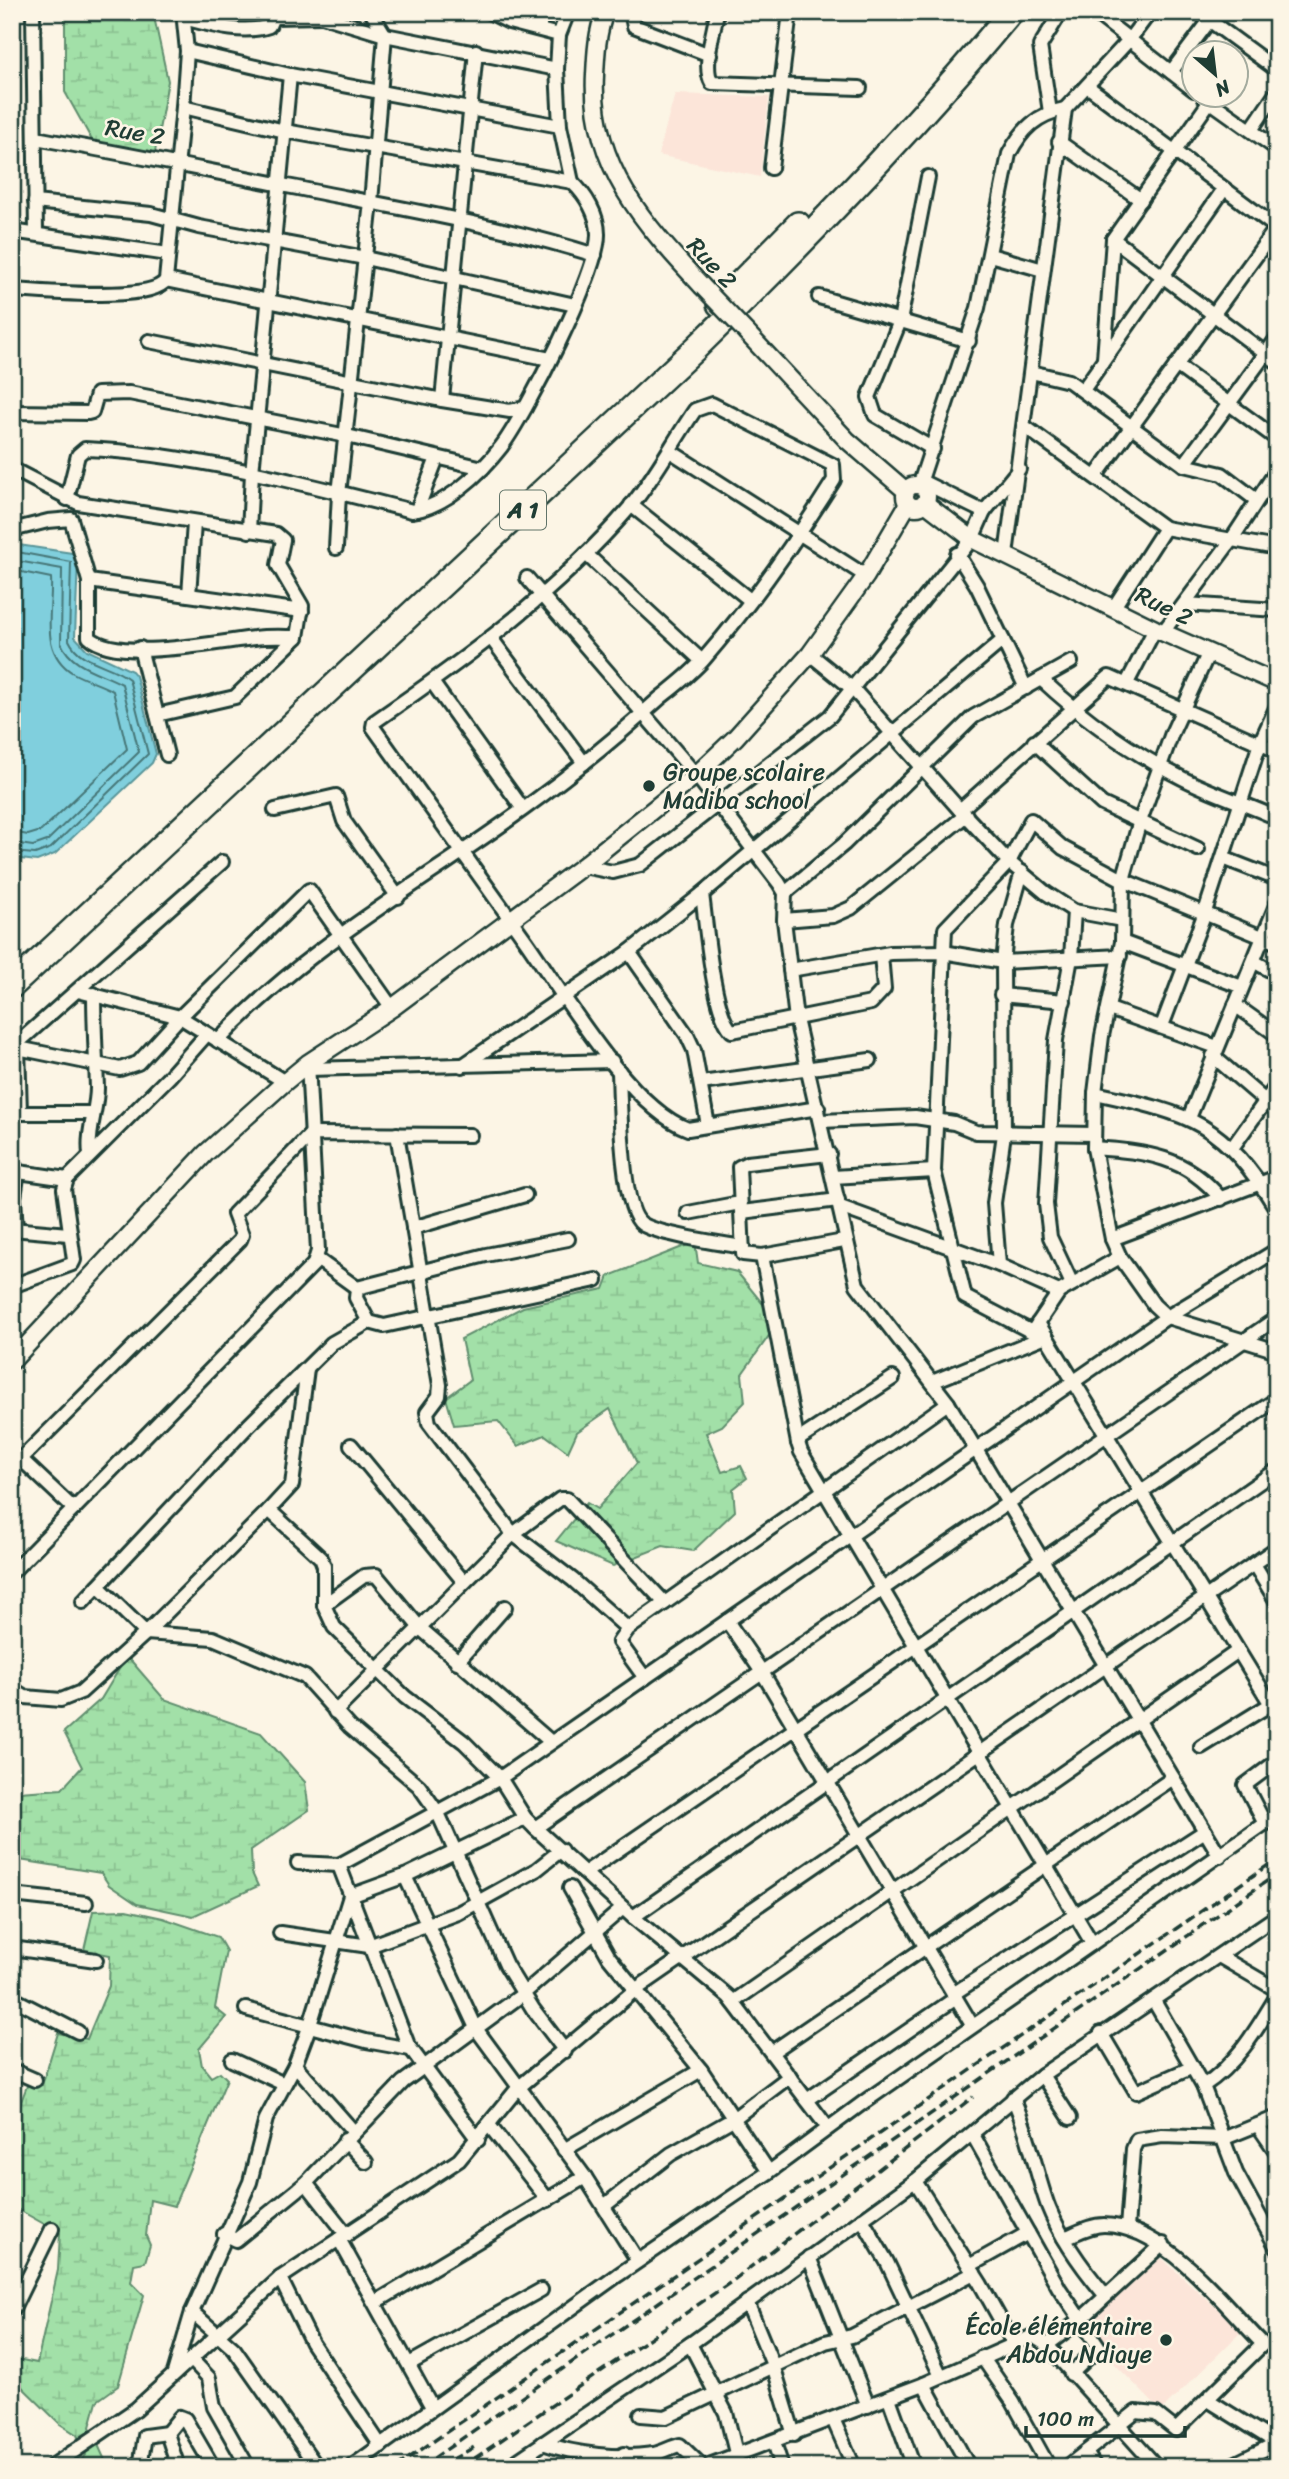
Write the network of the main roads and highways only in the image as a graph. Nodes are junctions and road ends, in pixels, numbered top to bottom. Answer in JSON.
{"nodes":[{"id":1,"x":991,"y":12,"type":"edge"},
{"id":2,"x":1011,"y":12,"type":"edge"},
{"id":3,"x":12,"y":967,"type":"edge"},
{"id":4,"x":12,"y":986,"type":"edge"}],
"edges":[{"from":1,"to":3,"type":"highway","number":"A 1"},
{"from":2,"to":4,"type":"highway","number":"A 1"}]}
